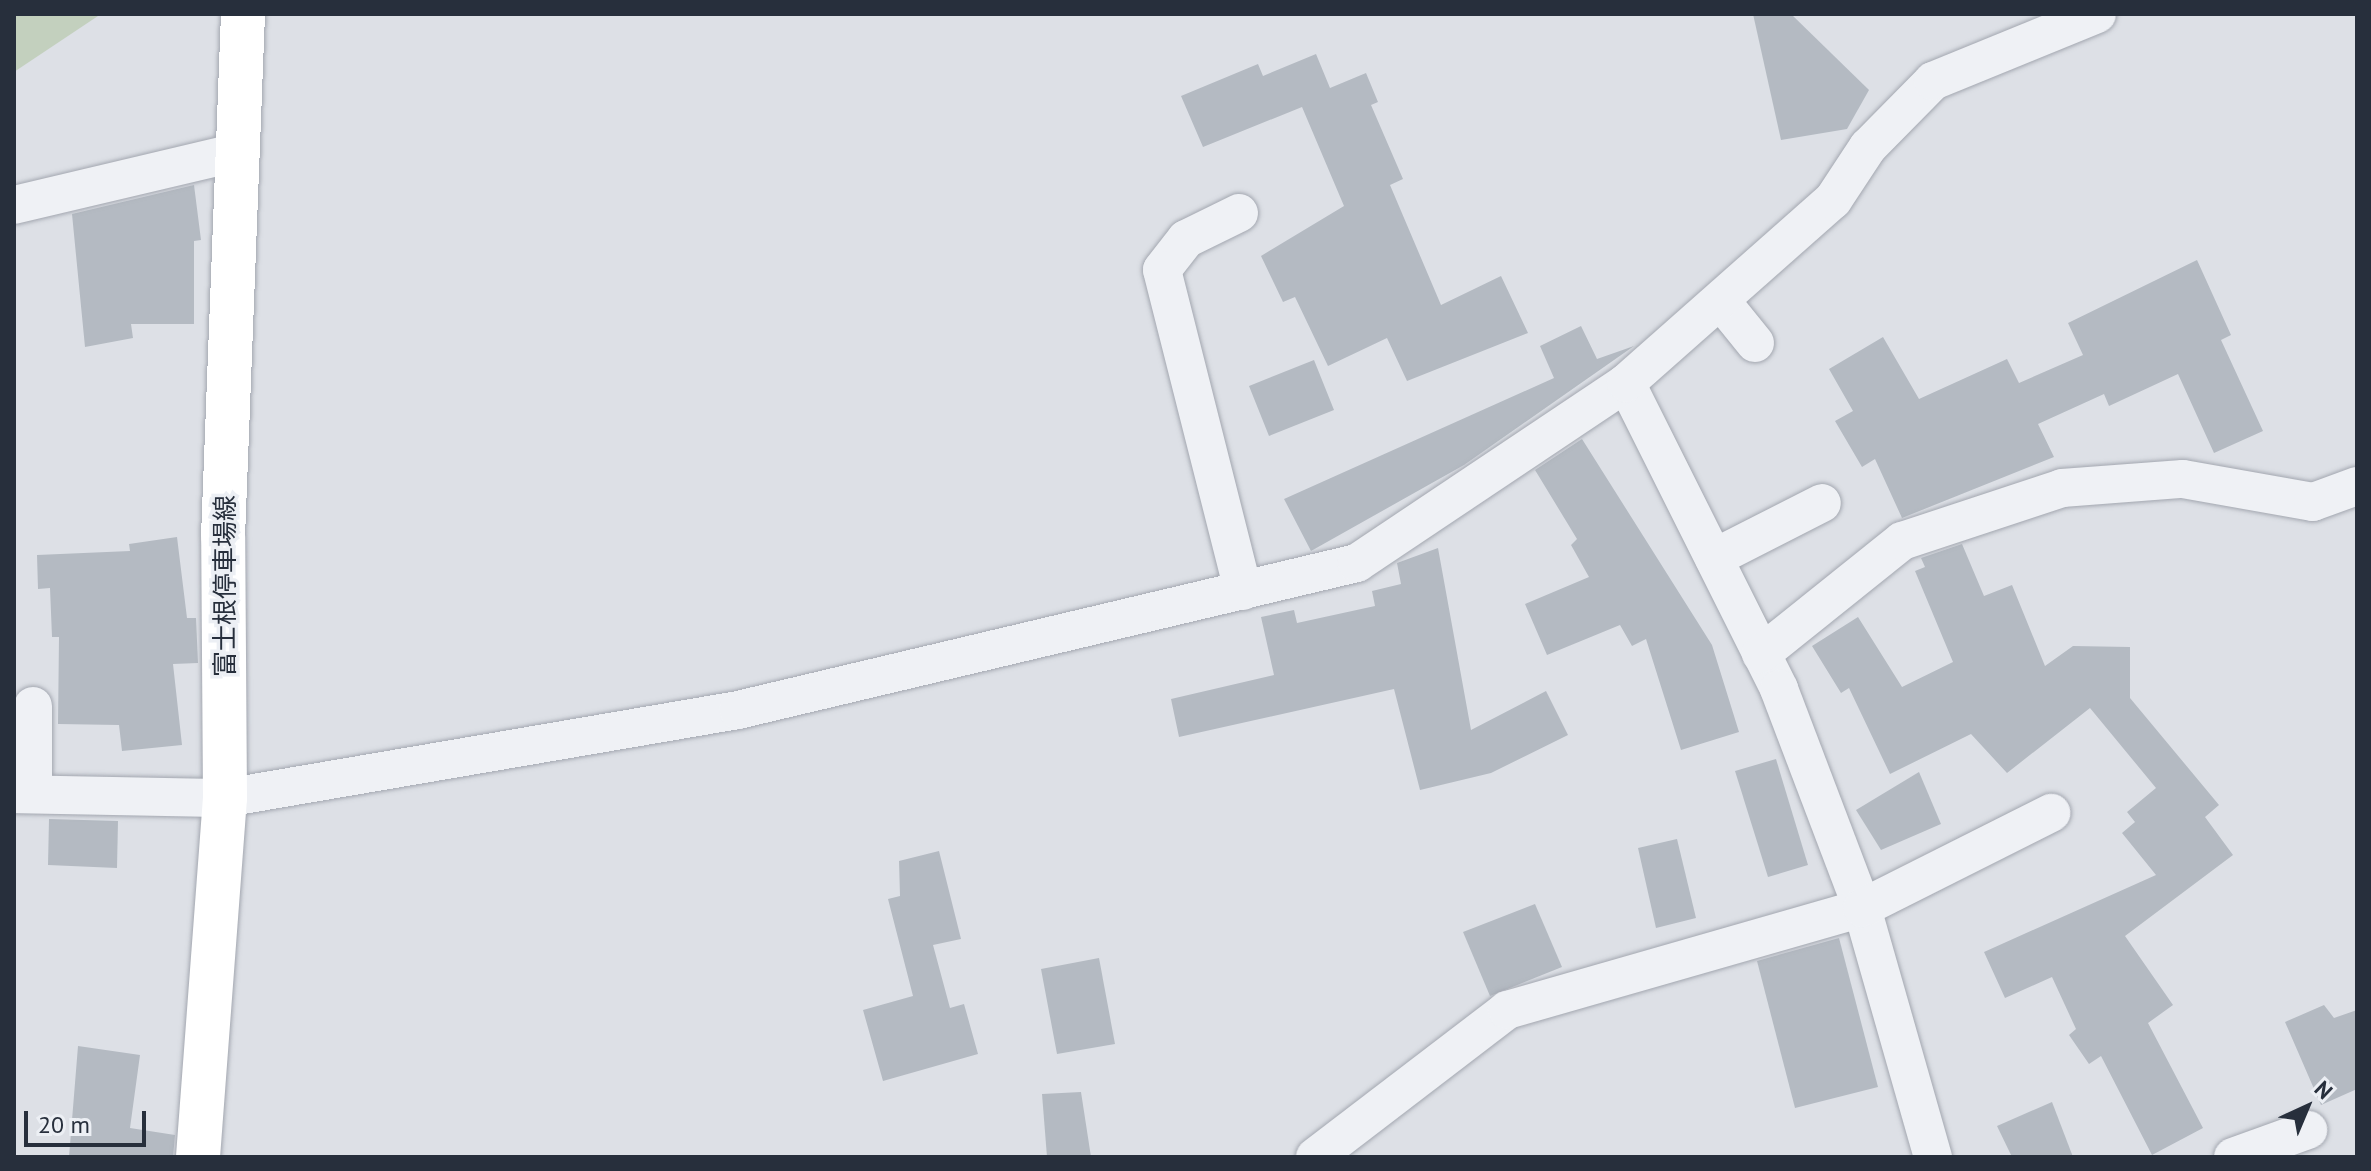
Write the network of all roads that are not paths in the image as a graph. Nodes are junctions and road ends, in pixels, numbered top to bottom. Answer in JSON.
{"nodes":[{"id":1,"x":243,"y":14,"type":"edge"},
{"id":2,"x":2097,"y":14,"type":"edge"},
{"id":3,"x":239,"y":152,"type":"junction"},
{"id":4,"x":14,"y":205,"type":"edge"},
{"id":5,"x":1239,"y":213,"type":"dead end"},
{"id":6,"x":1721,"y":301,"type":"junction"},
{"id":7,"x":1755,"y":343,"type":"dead end"},
{"id":8,"x":1626,"y":383,"type":"junction"},
{"id":9,"x":2357,"y":486,"type":"edge"},
{"id":10,"x":1822,"y":503,"type":"dead end"},
{"id":11,"x":1714,"y":558,"type":"junction"},
{"id":12,"x":1243,"y":591,"type":"junction"},
{"id":13,"x":1761,"y":654,"type":"junction"},
{"id":14,"x":33,"y":706,"type":"dead end"},
{"id":15,"x":24,"y":794,"type":"edge"},
{"id":16,"x":225,"y":798,"type":"junction"},
{"id":17,"x":2051,"y":813,"type":"dead end"},
{"id":18,"x":1862,"y":908,"type":"junction"},
{"id":19,"x":2308,"y":1130,"type":"dead end"},
{"id":20,"x":198,"y":1157,"type":"edge"},
{"id":21,"x":1315,"y":1157,"type":"edge"},
{"id":22,"x":1933,"y":1157,"type":"edge"},
{"id":23,"x":2233,"y":1157,"type":"edge"}],
"edges":[{"from":1,"to":3,"type":"main road","name":"富士根停車場線"},
{"from":2,"to":6,"type":"street"},
{"from":3,"to":4,"type":"street"},
{"from":3,"to":16,"type":"main road","name":"富士根停車場線"},
{"from":5,"to":12,"type":"street"},
{"from":6,"to":7,"type":"street"},
{"from":6,"to":8,"type":"street"},
{"from":8,"to":11,"type":"street"},
{"from":8,"to":12,"type":"street"},
{"from":9,"to":13,"type":"street"},
{"from":10,"to":11,"type":"street"},
{"from":11,"to":13,"type":"street"},
{"from":12,"to":16,"type":"street"},
{"from":13,"to":18,"type":"street"},
{"from":14,"to":15,"type":"street"},
{"from":15,"to":16,"type":"street"},
{"from":16,"to":20,"type":"main road","name":"富士根停車場線"},
{"from":17,"to":18,"type":"street"},
{"from":18,"to":21,"type":"street"},
{"from":18,"to":22,"type":"street"},
{"from":19,"to":23,"type":"street"}]}
